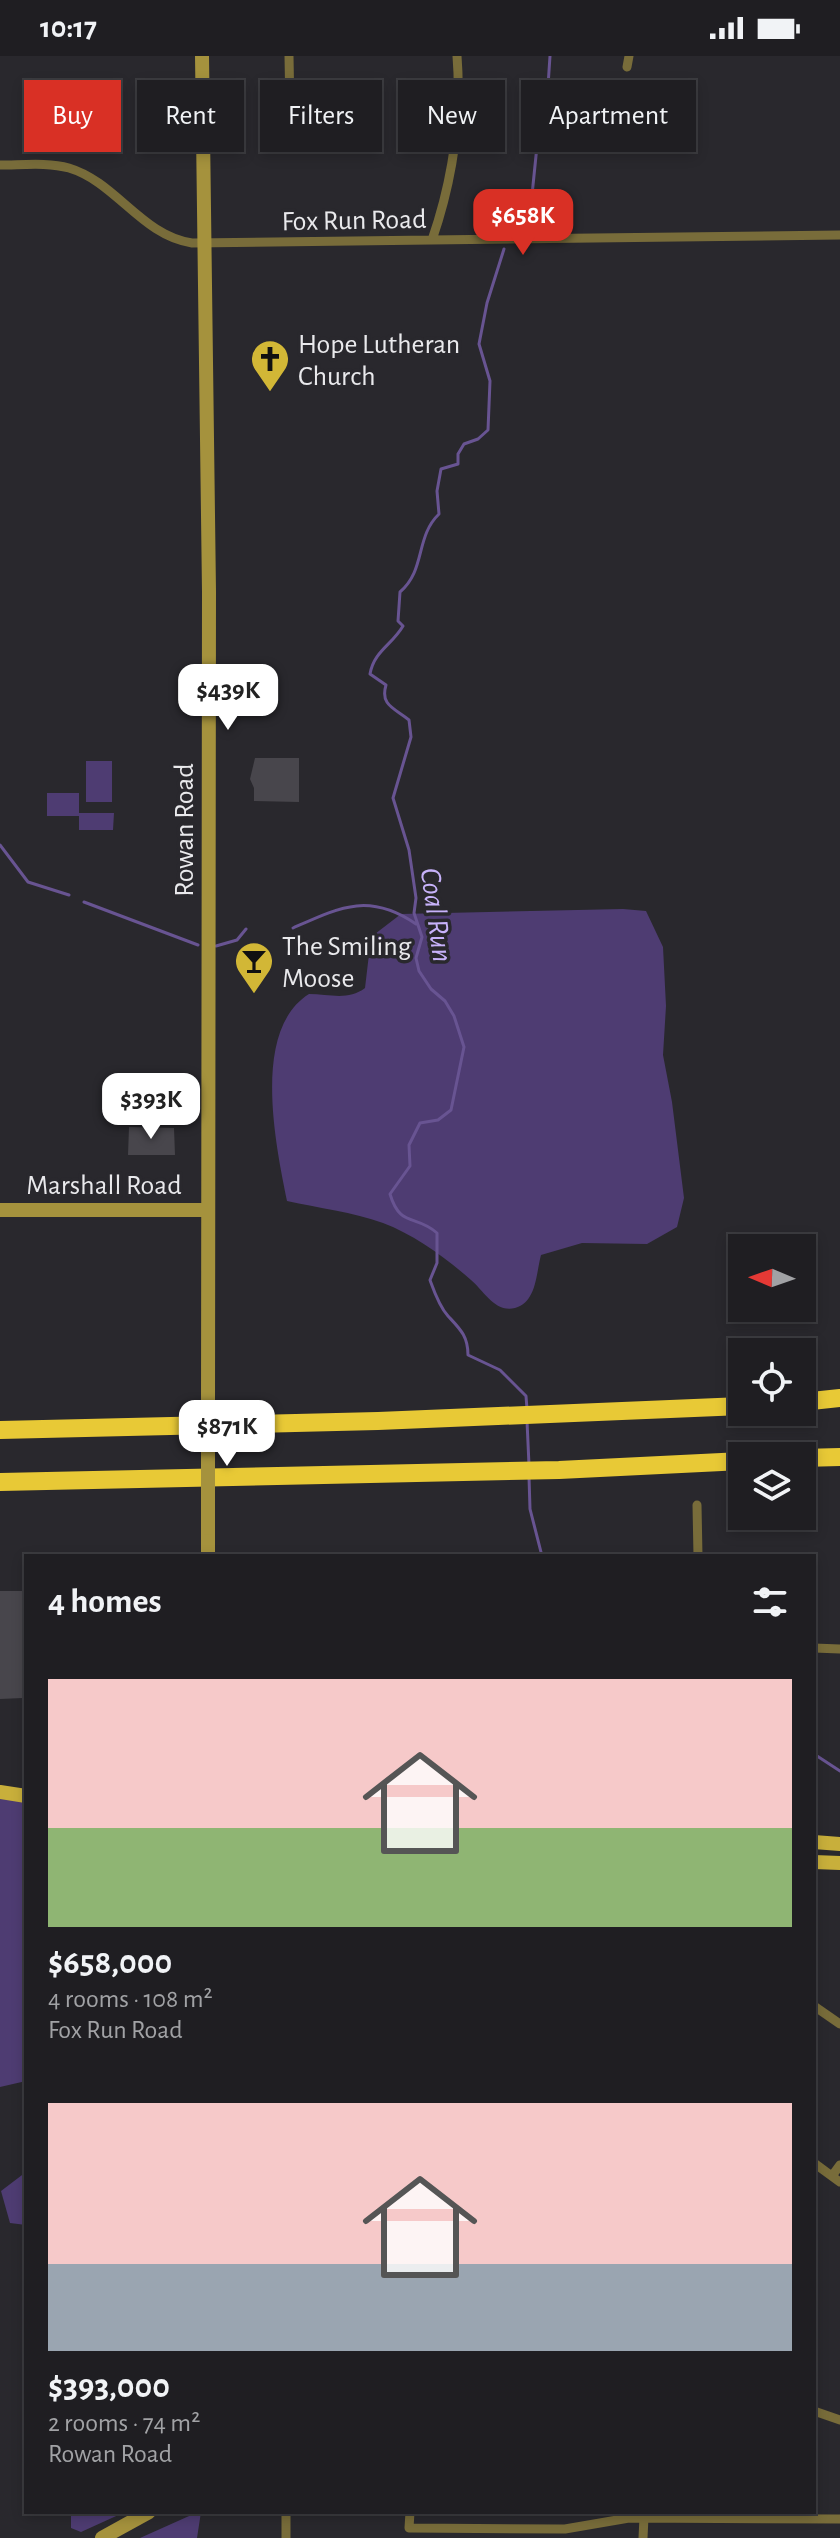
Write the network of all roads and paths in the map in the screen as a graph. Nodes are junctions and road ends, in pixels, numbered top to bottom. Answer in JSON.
{"nodes":[{"id":1,"x":202,"y":56,"type":"edge"},
{"id":2,"x":289,"y":56,"type":"edge"},
{"id":3,"x":457,"y":56,"type":"edge"},
{"id":4,"x":289,"y":80,"type":"edge"},
{"id":5,"x":0,"y":165,"type":"edge"},
{"id":6,"x":840,"y":235,"type":"edge"},
{"id":7,"x":432,"y":240,"type":"junction"},
{"id":8,"x":205,"y":243,"type":"junction"},
{"id":9,"x":0,"y":1210,"type":"edge"},
{"id":10,"x":207,"y":1210,"type":"junction"},
{"id":11,"x":840,"y":1398,"type":"edge"},
{"id":12,"x":816,"y":1401,"type":"edge"},
{"id":13,"x":728,"y":1407,"type":"edge"},
{"id":14,"x":0,"y":1430,"type":"edge"},
{"id":15,"x":840,"y":1457,"type":"edge"},
{"id":16,"x":816,"y":1458,"type":"edge"},
{"id":17,"x":728,"y":1462,"type":"edge"},
{"id":18,"x":0,"y":1482,"type":"edge"},
{"id":19,"x":697,"y":1505,"type":"dead end"},
{"id":20,"x":208,"y":1554,"type":"edge"},
{"id":21,"x":698,"y":1554,"type":"edge"},
{"id":22,"x":816,"y":1648,"type":"edge"},
{"id":23,"x":840,"y":1649,"type":"edge"},
{"id":24,"x":0,"y":1792,"type":"edge"},
{"id":25,"x":24,"y":1796,"type":"edge"},
{"id":26,"x":816,"y":1842,"type":"edge"},
{"id":27,"x":840,"y":1844,"type":"edge"},
{"id":28,"x":816,"y":1862,"type":"edge"},
{"id":29,"x":840,"y":1863,"type":"edge"},
{"id":30,"x":816,"y":2007,"type":"edge"},
{"id":31,"x":840,"y":2024,"type":"edge"},
{"id":32,"x":816,"y":2164,"type":"edge"},
{"id":33,"x":840,"y":2165,"type":"edge"},
{"id":34,"x":836,"y":2179,"type":"edge"},
{"id":35,"x":816,"y":2412,"type":"edge"},
{"id":36,"x":840,"y":2420,"type":"edge"},
{"id":37,"x":145,"y":2514,"type":"edge"},
{"id":38,"x":286,"y":2514,"type":"edge"},
{"id":39,"x":609,"y":2515,"type":"edge"},
{"id":40,"x":709,"y":2515,"type":"edge"},
{"id":41,"x":644,"y":2517,"type":"junction"},
{"id":42,"x":840,"y":2519,"type":"edge"},
{"id":43,"x":409,"y":2533,"type":"edge"},
{"id":44,"x":519,"y":2533,"type":"edge"},
{"id":45,"x":102,"y":2538,"type":"edge"},
{"id":46,"x":286,"y":2538,"type":"edge"},
{"id":47,"x":643,"y":2538,"type":"edge"}],
"edges":[{"from":1,"to":8,"type":"street","name":"Rowan Road"},
{"from":2,"to":4,"type":"street"},
{"from":3,"to":7,"type":"street"},
{"from":5,"to":8,"type":"street","name":"Fox Run Road"},
{"from":6,"to":7,"type":"street","name":"Fox Run Road"},
{"from":7,"to":8,"type":"street","name":"Fox Run Road"},
{"from":8,"to":10,"type":"street","name":"Rowan Road"},
{"from":9,"to":10,"type":"street","name":"Marshall Road"},
{"from":10,"to":20,"type":"street","name":"Rowan Road","bridge":true},
{"from":11,"to":12,"type":"highway"},
{"from":13,"to":14,"type":"highway"},
{"from":15,"to":16,"type":"highway"},
{"from":17,"to":18,"type":"highway"},
{"from":19,"to":21,"type":"street"},
{"from":22,"to":23,"type":"street"},
{"from":24,"to":25,"type":"main road"},
{"from":26,"to":27,"type":"main road"},
{"from":28,"to":29,"type":"main road"},
{"from":30,"to":31,"type":"street"},
{"from":32,"to":34,"type":"street"},
{"from":33,"to":34,"type":"street"},
{"from":35,"to":36,"type":"street"},
{"from":37,"to":45,"type":"street"},
{"from":38,"to":46,"type":"street"},
{"from":39,"to":41,"type":"street"},
{"from":39,"to":44,"type":"street"},
{"from":40,"to":41,"type":"street"},
{"from":40,"to":42,"type":"street"},
{"from":41,"to":47,"type":"street"},
{"from":43,"to":44,"type":"street"}]}
